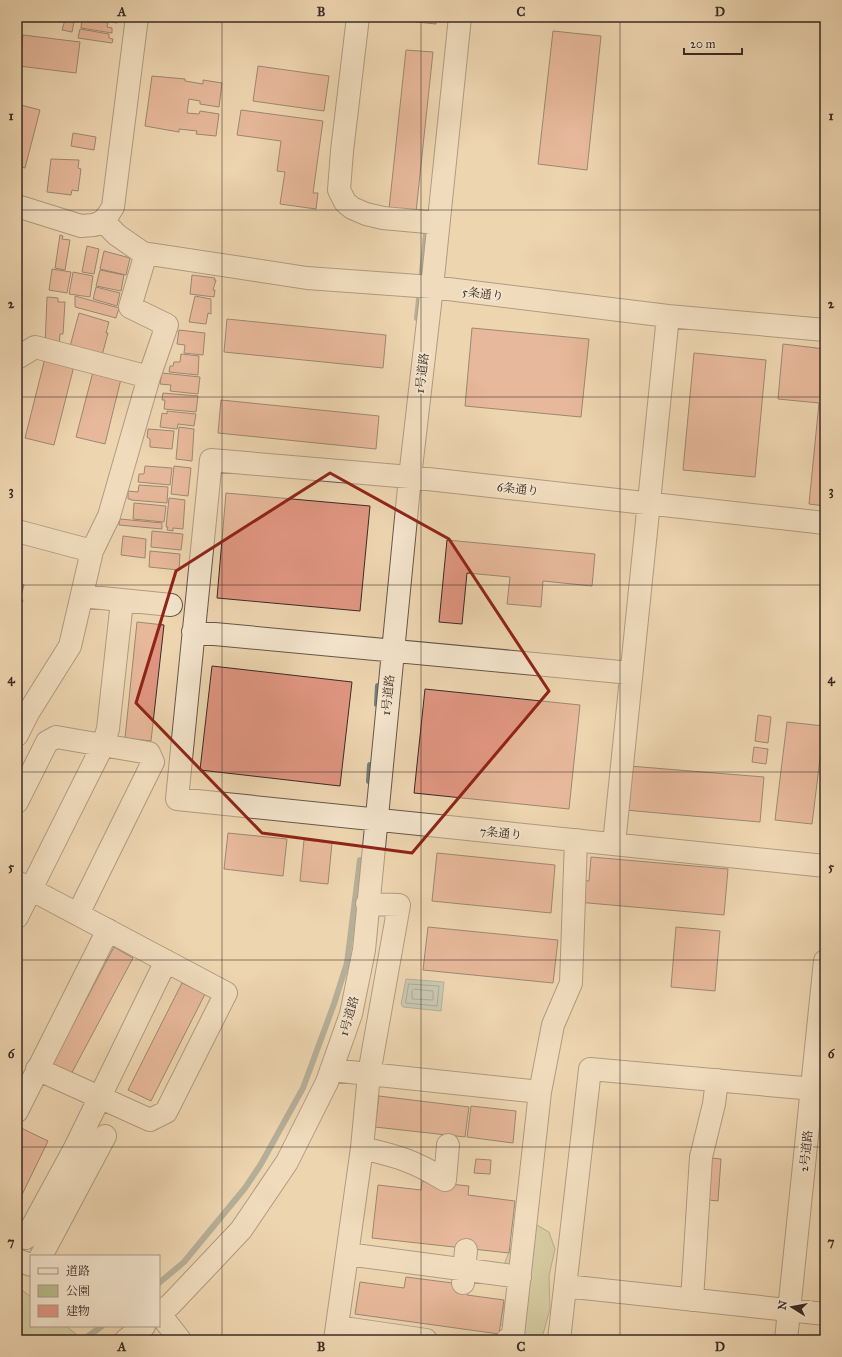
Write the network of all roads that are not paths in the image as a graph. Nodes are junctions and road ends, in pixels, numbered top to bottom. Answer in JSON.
{"nodes":[{"id":1,"x":138,"y":17,"type":"edge"},
{"id":2,"x":358,"y":17,"type":"edge"},
{"id":3,"x":460,"y":17,"type":"edge"},
{"id":4,"x":17,"y":206,"type":"edge"},
{"id":5,"x":103,"y":221,"type":"junction"},
{"id":6,"x":431,"y":223,"type":"junction"},
{"id":7,"x":143,"y":253,"type":"junction"},
{"id":8,"x":425,"y":287,"type":"junction"},
{"id":9,"x":668,"y":316,"type":"junction"},
{"id":10,"x":825,"y":330,"type":"edge"},
{"id":11,"x":17,"y":358,"type":"edge"},
{"id":12,"x":149,"y":377,"type":"junction"},
{"id":13,"x":410,"y":477,"type":"junction"},
{"id":14,"x":648,"y":504,"type":"junction"},
{"id":15,"x":825,"y":523,"type":"edge"},
{"id":16,"x":17,"y":531,"type":"edge"},
{"id":17,"x":92,"y":551,"type":"junction"},
{"id":18,"x":82,"y":596,"type":"junction"},
{"id":19,"x":122,"y":601,"type":"junction"},
{"id":20,"x":171,"y":605,"type":"dead end"},
{"id":21,"x":193,"y":632,"type":"junction"},
{"id":22,"x":392,"y":651,"type":"junction"},
{"id":23,"x":631,"y":672,"type":"junction"},
{"id":24,"x":17,"y":735,"type":"edge"},
{"id":25,"x":103,"y":745,"type":"junction"},
{"id":26,"x":17,"y":802,"type":"edge"},
{"id":27,"x":376,"y":820,"type":"junction"},
{"id":28,"x":576,"y":840,"type":"junction"},
{"id":29,"x":614,"y":844,"type":"junction"},
{"id":30,"x":825,"y":866,"type":"edge"},
{"id":31,"x":24,"y":886,"type":"edge"},
{"id":32,"x":367,"y":904,"type":"junction"},
{"id":33,"x":78,"y":914,"type":"junction"},
{"id":34,"x":17,"y":917,"type":"edge"},
{"id":35,"x":108,"y":930,"type":"junction"},
{"id":36,"x":166,"y":961,"type":"junction"},
{"id":37,"x":825,"y":961,"type":"edge"},
{"id":38,"x":37,"y":1070,"type":"junction"},
{"id":39,"x":331,"y":1070,"type":"junction"},
{"id":40,"x":369,"y":1074,"type":"junction"},
{"id":41,"x":717,"y":1080,"type":"junction"},
{"id":42,"x":819,"y":1089,"type":"edge"},
{"id":43,"x":540,"y":1092,"type":"junction"},
{"id":44,"x":99,"y":1097,"type":"junction"},
{"id":45,"x":17,"y":1111,"type":"edge"},
{"id":46,"x":105,"y":1136,"type":"dead end"},
{"id":47,"x":448,"y":1145,"type":"dead end"},
{"id":48,"x":362,"y":1148,"type":"junction"},
{"id":49,"x":17,"y":1234,"type":"edge"},
{"id":50,"x":347,"y":1254,"type":"junction"},
{"id":51,"x":42,"y":1255,"type":"edge"},
{"id":52,"x":17,"y":1260,"type":"edge"},
{"id":53,"x":30,"y":1265,"type":"edge"},
{"id":54,"x":520,"y":1277,"type":"junction"},
{"id":55,"x":565,"y":1286,"type":"junction"},
{"id":56,"x":692,"y":1300,"type":"junction"},
{"id":57,"x":789,"y":1310,"type":"junction"},
{"id":58,"x":160,"y":1313,"type":"edge"},
{"id":59,"x":825,"y":1314,"type":"edge"},
{"id":60,"x":160,"y":1315,"type":"edge"},
{"id":61,"x":143,"y":1327,"type":"edge"},
{"id":62,"x":336,"y":1333,"type":"edge"},
{"id":63,"x":126,"y":1340,"type":"edge"},
{"id":64,"x":180,"y":1340,"type":"edge"},
{"id":65,"x":426,"y":1340,"type":"edge"},
{"id":66,"x":507,"y":1340,"type":"edge"},
{"id":67,"x":559,"y":1340,"type":"edge"},
{"id":68,"x":786,"y":1340,"type":"edge"}],
"edges":[{"from":1,"to":5,"type":"street"},
{"from":2,"to":6,"type":"street"},
{"from":3,"to":6,"type":"street","name":"1号道路"},
{"from":4,"to":5,"type":"street"},
{"from":5,"to":7,"type":"street"},
{"from":6,"to":8,"type":"street","name":"1号道路"},
{"from":7,"to":8,"type":"street","name":"5条通り"},
{"from":7,"to":12,"type":"street"},
{"from":8,"to":9,"type":"street","name":"5条通り"},
{"from":8,"to":13,"type":"street","name":"1号道路"},
{"from":9,"to":10,"type":"street","name":"5条通り"},
{"from":9,"to":14,"type":"street"},
{"from":11,"to":12,"type":"street"},
{"from":12,"to":17,"type":"street"},
{"from":13,"to":14,"type":"street","name":"6条通り"},
{"from":13,"to":21,"type":"street","name":"6条通り"},
{"from":13,"to":22,"type":"street","name":"1号道路"},
{"from":14,"to":15,"type":"street","name":"6条通り"},
{"from":14,"to":23,"type":"street"},
{"from":16,"to":17,"type":"street"},
{"from":17,"to":18,"type":"street"},
{"from":18,"to":19,"type":"street"},
{"from":18,"to":24,"type":"street"},
{"from":19,"to":20,"type":"street"},
{"from":19,"to":25,"type":"street"},
{"from":21,"to":22,"type":"street"},
{"from":21,"to":27,"type":"street","name":"7条通り"},
{"from":22,"to":23,"type":"street"},
{"from":22,"to":27,"type":"street","name":"1号道路"},
{"from":23,"to":29,"type":"street"},
{"from":25,"to":26,"type":"street"},
{"from":25,"to":31,"type":"street"},
{"from":25,"to":33,"type":"street"},
{"from":27,"to":28,"type":"street","name":"7条通り"},
{"from":27,"to":32,"type":"street","name":"1号道路"},
{"from":28,"to":29,"type":"street","name":"7条通り"},
{"from":28,"to":43,"type":"street"},
{"from":29,"to":30,"type":"street","name":"7条通り"},
{"from":31,"to":33,"type":"street"},
{"from":31,"to":34,"type":"street"},
{"from":32,"to":39,"type":"street","name":"1号道路"},
{"from":32,"to":40,"type":"street"},
{"from":33,"to":35,"type":"street"},
{"from":35,"to":36,"type":"street"},
{"from":35,"to":38,"type":"street"},
{"from":36,"to":44,"type":"street"},
{"from":36,"to":44,"type":"street"},
{"from":37,"to":42,"type":"street","name":"2号道路"},
{"from":38,"to":44,"type":"street"},
{"from":38,"to":45,"type":"street"},
{"from":39,"to":40,"type":"street"},
{"from":39,"to":58,"type":"street","name":"1号道路"},
{"from":40,"to":43,"type":"street"},
{"from":40,"to":48,"type":"street"},
{"from":41,"to":42,"type":"street"},
{"from":41,"to":55,"type":"street"},
{"from":41,"to":56,"type":"street"},
{"from":42,"to":57,"type":"street","name":"2号道路"},
{"from":43,"to":54,"type":"street"},
{"from":44,"to":49,"type":"street"},
{"from":46,"to":51,"type":"street"},
{"from":47,"to":48,"type":"street"},
{"from":48,"to":50,"type":"street"},
{"from":50,"to":54,"type":"street"},
{"from":50,"to":62,"type":"street"},
{"from":52,"to":53,"type":"street"},
{"from":54,"to":66,"type":"street"},
{"from":55,"to":56,"type":"street"},
{"from":55,"to":67,"type":"street"},
{"from":56,"to":57,"type":"street"},
{"from":57,"to":59,"type":"street"},
{"from":57,"to":68,"type":"street","name":"2号道路"},
{"from":60,"to":64,"type":"street"},
{"from":61,"to":63,"type":"street"},
{"from":62,"to":65,"type":"street"}]}
